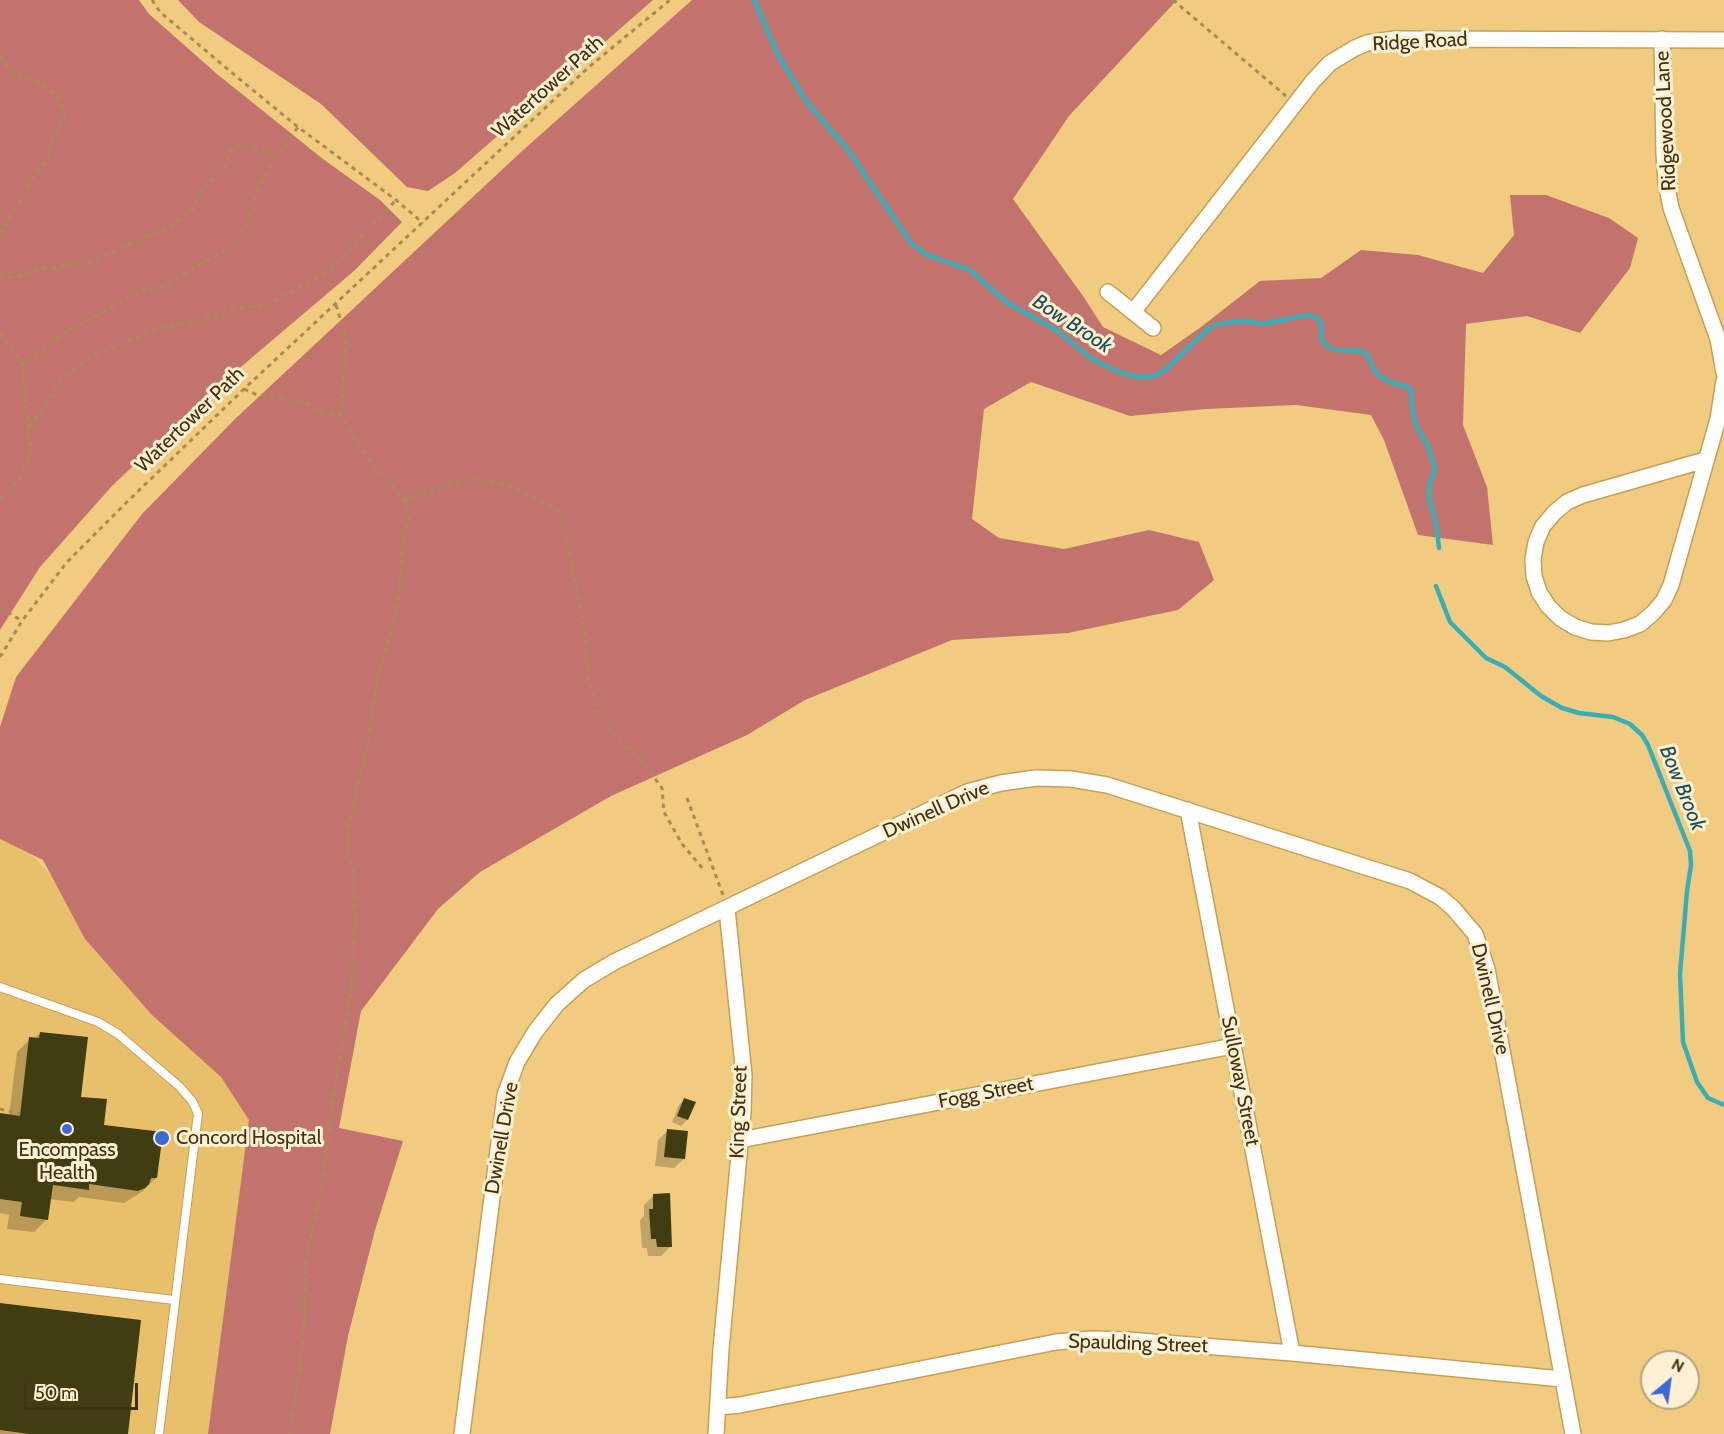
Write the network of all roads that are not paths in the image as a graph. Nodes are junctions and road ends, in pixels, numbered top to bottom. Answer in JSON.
{"nodes":[{"id":1,"x":1662,"y":39,"type":"junction"},
{"id":2,"x":1724,"y":40,"type":"edge"},
{"id":3,"x":1108,"y":292,"type":"dead end"},
{"id":4,"x":1133,"y":312,"type":"junction"},
{"id":5,"x":1153,"y":328,"type":"dead end"},
{"id":6,"x":1724,"y":373,"type":"edge"},
{"id":7,"x":1724,"y":381,"type":"edge"},
{"id":8,"x":1705,"y":460,"type":"junction"},
{"id":9,"x":1188,"y":810,"type":"junction"},
{"id":10,"x":727,"y":909,"type":"junction"},
{"id":11,"x":0,"y":987,"type":"edge"},
{"id":12,"x":1233,"y":1046,"type":"junction"},
{"id":13,"x":740,"y":1140,"type":"junction"},
{"id":14,"x":0,"y":1279,"type":"edge"},
{"id":15,"x":174,"y":1300,"type":"junction"},
{"id":16,"x":1292,"y":1353,"type":"junction"},
{"id":17,"x":1562,"y":1379,"type":"junction"},
{"id":18,"x":719,"y":1407,"type":"junction"},
{"id":19,"x":159,"y":1434,"type":"edge"},
{"id":20,"x":462,"y":1434,"type":"edge"},
{"id":21,"x":716,"y":1434,"type":"edge"},
{"id":22,"x":1573,"y":1434,"type":"edge"}],
"edges":[{"from":1,"to":2,"type":"street","name":"Ridge Road"},
{"from":1,"to":4,"type":"street","name":"Ridge Road"},
{"from":1,"to":6,"type":"street","name":"Ridgewood Lane"},
{"from":3,"to":4,"type":"street"},
{"from":4,"to":5,"type":"street"},
{"from":7,"to":8,"type":"street"},
{"from":8,"to":8,"type":"street"},
{"from":9,"to":10,"type":"street","name":"Dwinell Drive"},
{"from":9,"to":12,"type":"street","name":"Sulloway Street"},
{"from":9,"to":17,"type":"street","name":"Dwinell Drive"},
{"from":10,"to":13,"type":"street","name":"King Street"},
{"from":10,"to":20,"type":"street","name":"Dwinell Drive"},
{"from":11,"to":15,"type":"lane"},
{"from":12,"to":13,"type":"street","name":"Fogg Street"},
{"from":12,"to":16,"type":"street","name":"Sulloway Street"},
{"from":13,"to":18,"type":"street","name":"King Street"},
{"from":14,"to":15,"type":"lane"},
{"from":15,"to":19,"type":"lane"},
{"from":16,"to":17,"type":"street","name":"Spaulding Street"},
{"from":16,"to":18,"type":"street","name":"Spaulding Street"},
{"from":17,"to":22,"type":"street","name":"Dwinell Drive"},
{"from":18,"to":21,"type":"street","name":"King Street"}]}
